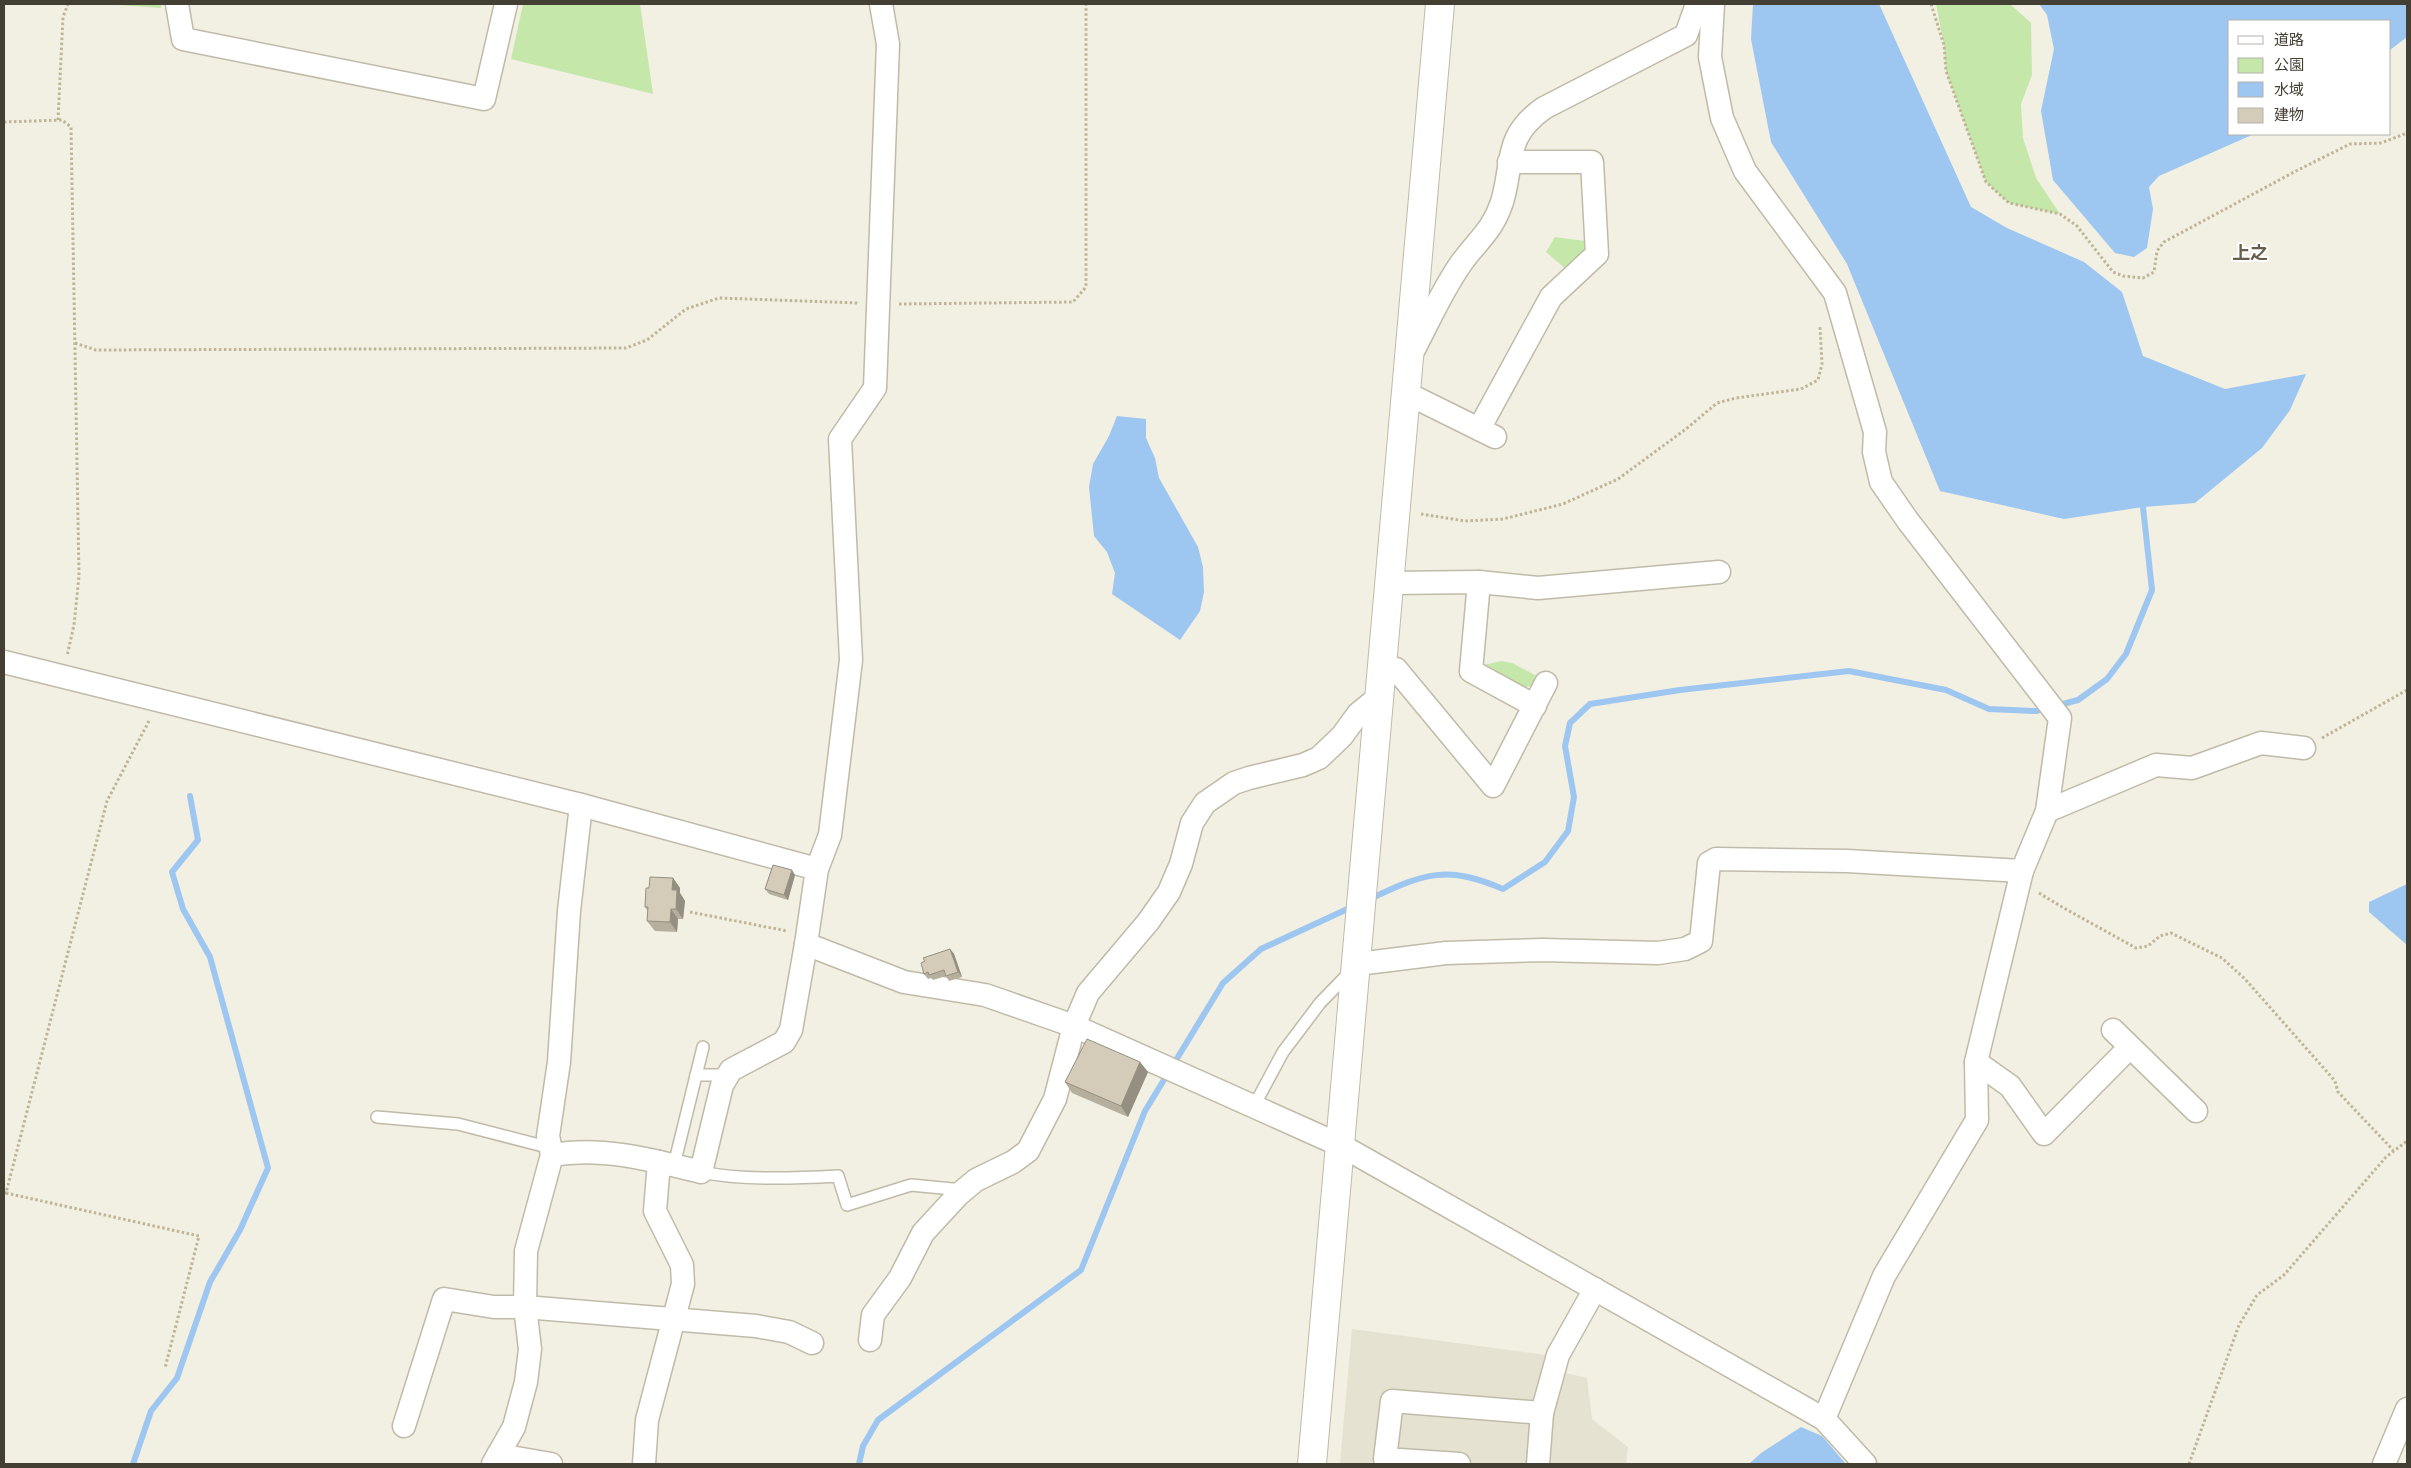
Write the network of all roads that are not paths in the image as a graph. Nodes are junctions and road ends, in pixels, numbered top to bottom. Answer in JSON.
{"nodes":[{"id":1,"x":177,"y":4,"type":"edge"},
{"id":2,"x":506,"y":4,"type":"edge"},
{"id":3,"x":880,"y":4,"type":"edge"},
{"id":4,"x":1440,"y":4,"type":"edge"},
{"id":5,"x":1697,"y":4,"type":"edge"},
{"id":6,"x":1713,"y":4,"type":"edge"},
{"id":7,"x":1509,"y":162,"type":"junction"},
{"id":8,"x":1408,"y":361,"type":"junction"},
{"id":9,"x":1406,"y":393,"type":"junction"},
{"id":10,"x":1719,"y":572,"type":"dead end"},
{"id":11,"x":1479,"y":582,"type":"junction"},
{"id":12,"x":1389,"y":583,"type":"junction"},
{"id":13,"x":4,"y":662,"type":"edge"},
{"id":14,"x":1383,"y":668,"type":"junction"},
{"id":15,"x":1546,"y":683,"type":"dead end"},
{"id":16,"x":1380,"y":696,"type":"junction"},
{"id":17,"x":1535,"y":706,"type":"junction"},
{"id":18,"x":2304,"y":748,"type":"road end"},
{"id":19,"x":581,"y":805,"type":"junction"},
{"id":20,"x":2047,"y":811,"type":"junction"},
{"id":21,"x":817,"y":869,"type":"junction"},
{"id":22,"x":2021,"y":876,"type":"junction"},
{"id":23,"x":798,"y":938,"type":"junction"},
{"id":24,"x":1358,"y":964,"type":"junction"},
{"id":25,"x":1074,"y":1026,"type":"junction"},
{"id":26,"x":2113,"y":1030,"type":"dead end"},
{"id":27,"x":702,"y":1047,"type":"dead end"},
{"id":28,"x":2129,"y":1048,"type":"junction"},
{"id":29,"x":1976,"y":1062,"type":"junction"},
{"id":30,"x":696,"y":1075,"type":"junction"},
{"id":31,"x":727,"y":1075,"type":"junction"},
{"id":32,"x":1254,"y":1106,"type":"junction"},
{"id":33,"x":2196,"y":1111,"type":"dead end"},
{"id":34,"x":377,"y":1117,"type":"dead end"},
{"id":35,"x":1342,"y":1146,"type":"junction"},
{"id":36,"x":552,"y":1152,"type":"junction"},
{"id":37,"x":667,"y":1164,"type":"junction"},
{"id":38,"x":701,"y":1172,"type":"junction"},
{"id":39,"x":964,"y":1190,"type":"junction"},
{"id":40,"x":1595,"y":1289,"type":"junction"},
{"id":41,"x":525,"y":1307,"type":"junction"},
{"id":42,"x":673,"y":1319,"type":"junction"},
{"id":43,"x":870,"y":1340,"type":"dead end"},
{"id":44,"x":812,"y":1343,"type":"dead end"},
{"id":45,"x":2407,"y":1409,"type":"edge"},
{"id":46,"x":1542,"y":1413,"type":"junction"},
{"id":47,"x":1824,"y":1419,"type":"junction"},
{"id":48,"x":404,"y":1426,"type":"dead end"},
{"id":49,"x":495,"y":1459,"type":"edge"},
{"id":50,"x":551,"y":1464,"type":"edge"},
{"id":51,"x":644,"y":1464,"type":"edge"},
{"id":52,"x":1312,"y":1464,"type":"edge"},
{"id":53,"x":1459,"y":1464,"type":"edge"},
{"id":54,"x":1538,"y":1464,"type":"edge"},
{"id":55,"x":1864,"y":1464,"type":"edge"},
{"id":56,"x":2384,"y":1464,"type":"edge"}],
"edges":[{"from":1,"to":2,"type":"street"},
{"from":3,"to":21,"type":"street"},
{"from":4,"to":8,"type":"street"},
{"from":5,"to":7,"type":"street"},
{"from":6,"to":20,"type":"street"},
{"from":7,"to":8,"type":"street"},
{"from":7,"to":9,"type":"street"},
{"from":8,"to":9,"type":"street"},
{"from":9,"to":12,"type":"street"},
{"from":10,"to":11,"type":"street"},
{"from":11,"to":12,"type":"street"},
{"from":11,"to":17,"type":"street"},
{"from":12,"to":14,"type":"street"},
{"from":13,"to":19,"type":"street"},
{"from":14,"to":16,"type":"street"},
{"from":14,"to":17,"type":"street"},
{"from":15,"to":17,"type":"street"},
{"from":16,"to":24,"type":"street"},
{"from":16,"to":25,"type":"street"},
{"from":18,"to":20,"type":"street"},
{"from":19,"to":21,"type":"street"},
{"from":19,"to":36,"type":"street"},
{"from":20,"to":22,"type":"street"},
{"from":21,"to":23,"type":"street"},
{"from":22,"to":24,"type":"street"},
{"from":22,"to":29,"type":"street"},
{"from":23,"to":25,"type":"street"},
{"from":23,"to":31,"type":"street"},
{"from":24,"to":32,"type":"lane"},
{"from":24,"to":35,"type":"street"},
{"from":25,"to":32,"type":"street"},
{"from":25,"to":39,"type":"street"},
{"from":26,"to":28,"type":"street"},
{"from":27,"to":30,"type":"lane"},
{"from":28,"to":29,"type":"street"},
{"from":28,"to":33,"type":"street"},
{"from":29,"to":47,"type":"street"},
{"from":30,"to":31,"type":"lane"},
{"from":30,"to":37,"type":"lane"},
{"from":31,"to":38,"type":"street"},
{"from":32,"to":35,"type":"street"},
{"from":34,"to":36,"type":"lane"},
{"from":35,"to":40,"type":"street"},
{"from":35,"to":52,"type":"street"},
{"from":36,"to":37,"type":"street"},
{"from":36,"to":41,"type":"street"},
{"from":37,"to":38,"type":"street"},
{"from":37,"to":42,"type":"street"},
{"from":38,"to":39,"type":"lane"},
{"from":39,"to":43,"type":"street"},
{"from":40,"to":46,"type":"street"},
{"from":40,"to":47,"type":"street"},
{"from":41,"to":42,"type":"street"},
{"from":41,"to":48,"type":"street"},
{"from":41,"to":49,"type":"street"},
{"from":42,"to":44,"type":"street"},
{"from":42,"to":51,"type":"street"},
{"from":45,"to":56,"type":"street"},
{"from":46,"to":53,"type":"street"},
{"from":46,"to":54,"type":"street"},
{"from":47,"to":55,"type":"street"},
{"from":49,"to":50,"type":"street"}]}
